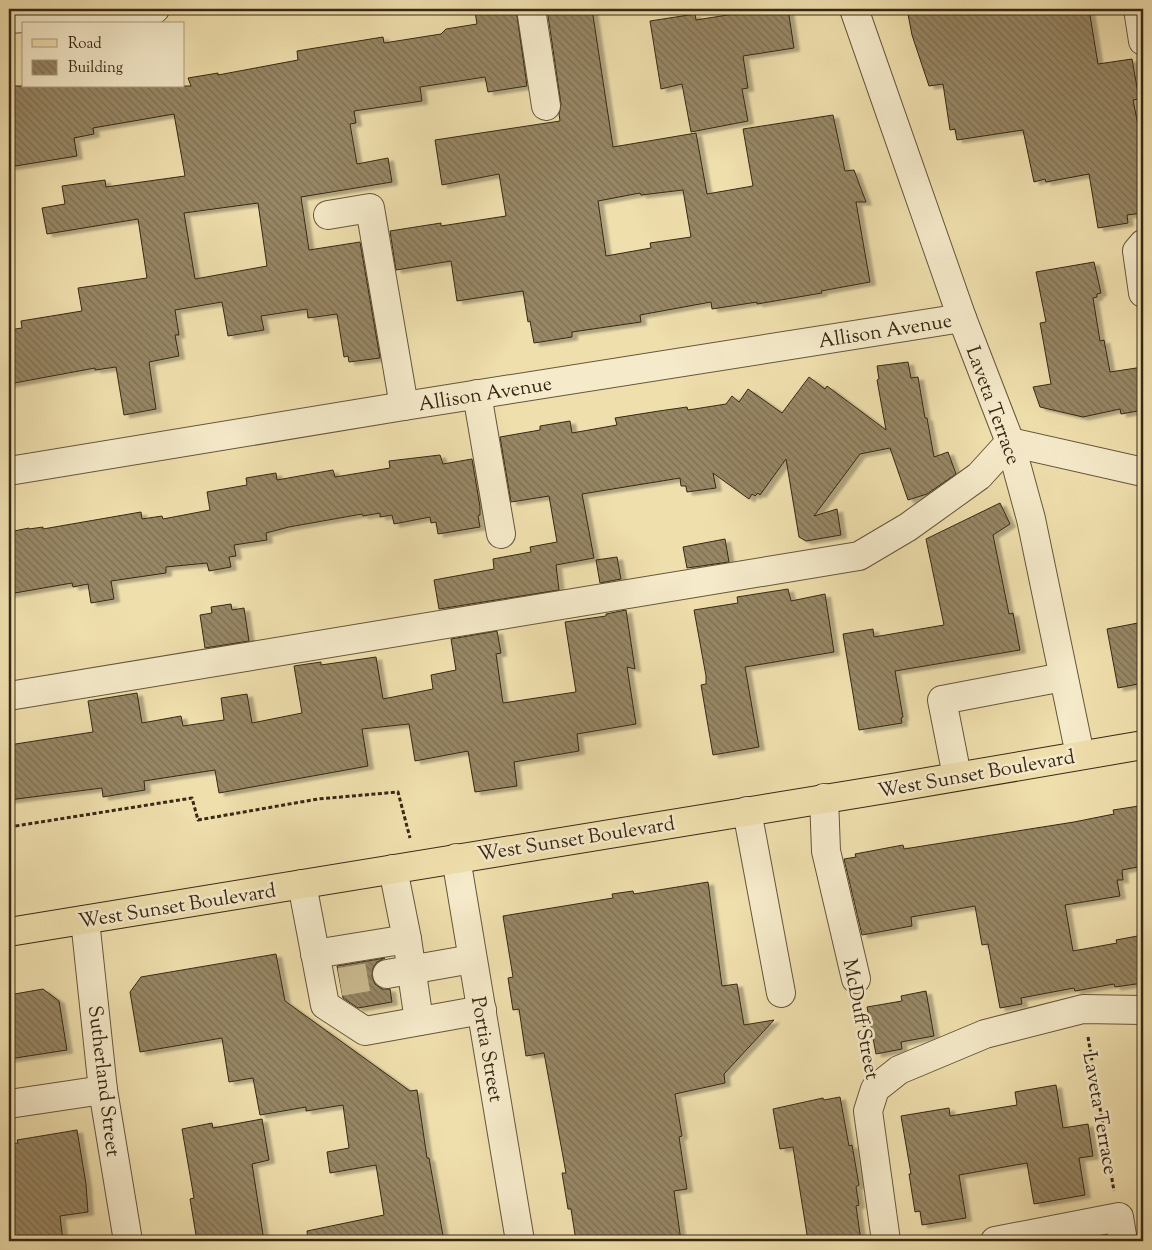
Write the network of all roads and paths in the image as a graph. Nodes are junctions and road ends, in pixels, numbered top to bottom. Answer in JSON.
{"nodes":[{"id":1,"x":155,"y":9,"type":"edge"},
{"id":2,"x":531,"y":9,"type":"edge"},
{"id":3,"x":854,"y":9,"type":"edge"},
{"id":4,"x":1138,"y":9,"type":"edge"},
{"id":5,"x":9,"y":19,"type":"edge"},
{"id":6,"x":1143,"y":40,"type":"edge"},
{"id":7,"x":546,"y":106,"type":"dead end"},
{"id":8,"x":328,"y":215,"type":"dead end"},
{"id":9,"x":1143,"y":244,"type":"edge"},
{"id":10,"x":1143,"y":293,"type":"edge"},
{"id":11,"x":962,"y":318,"type":"junction"},
{"id":12,"x":477,"y":394,"type":"junction"},
{"id":13,"x":404,"y":406,"type":"junction"},
{"id":14,"x":1010,"y":442,"type":"junction"},
{"id":15,"x":9,"y":471,"type":"edge"},
{"id":16,"x":1143,"y":472,"type":"edge"},
{"id":17,"x":501,"y":534,"type":"dead end"},
{"id":18,"x":1063,"y":677,"type":"junction"},
{"id":19,"x":9,"y":696,"type":"edge"},
{"id":20,"x":1143,"y":745,"type":"edge"},
{"id":21,"x":1080,"y":755,"type":"junction"},
{"id":22,"x":957,"y":776,"type":"junction"},
{"id":23,"x":824,"y":798,"type":"junction"},
{"id":24,"x":747,"y":810,"type":"junction"},
{"id":25,"x":9,"y":827,"type":"edge"},
{"id":26,"x":456,"y":858,"type":"junction"},
{"id":27,"x":405,"y":867,"type":"junction"},
{"id":28,"x":302,"y":884,"type":"junction"},
{"id":29,"x":84,"y":920,"type":"junction"},
{"id":30,"x":9,"y":932,"type":"edge"},
{"id":31,"x":407,"y":939,"type":"junction"},
{"id":32,"x":315,"y":954,"type":"junction"},
{"id":33,"x":472,"y":959,"type":"junction"},
{"id":34,"x":400,"y":972,"type":"junction"},
{"id":35,"x":856,"y":979,"type":"joint"},
{"id":36,"x":781,"y":993,"type":"dead end"},
{"id":37,"x":482,"y":1010,"type":"junction"},
{"id":38,"x":1083,"y":1010,"type":"junction"},
{"id":39,"x":1143,"y":1010,"type":"edge"},
{"id":40,"x":419,"y":1021,"type":"junction"},
{"id":41,"x":876,"y":1089,"type":"junction"},
{"id":42,"x":103,"y":1090,"type":"junction"},
{"id":43,"x":9,"y":1104,"type":"edge"},
{"id":44,"x":1121,"y":1229,"type":"edge"},
{"id":45,"x":128,"y":1241,"type":"edge"},
{"id":46,"x":520,"y":1241,"type":"edge"},
{"id":47,"x":886,"y":1241,"type":"edge"},
{"id":48,"x":995,"y":1241,"type":"edge"}],
"edges":[{"from":1,"to":5,"type":"street"},
{"from":2,"to":7,"type":"street"},
{"from":3,"to":11,"type":"street","name":"Laveta Terrace"},
{"from":4,"to":6,"type":"street"},
{"from":8,"to":13,"type":"street"},
{"from":9,"to":10,"type":"street"},
{"from":11,"to":12,"type":"street","name":"Allison Avenue"},
{"from":11,"to":14,"type":"street","name":"Laveta Terrace"},
{"from":12,"to":13,"type":"street","name":"Allison Avenue"},
{"from":12,"to":17,"type":"street"},
{"from":13,"to":15,"type":"street","name":"Allison Avenue"},
{"from":14,"to":16,"type":"street"},
{"from":14,"to":18,"type":"street","name":"Laveta Terrace"},
{"from":14,"to":19,"type":"street"},
{"from":18,"to":21,"type":"street","name":"Laveta Terrace"},
{"from":18,"to":22,"type":"street"},
{"from":20,"to":21,"type":"main road","name":"West Sunset Boulevard"},
{"from":21,"to":22,"type":"main road","name":"West Sunset Boulevard"},
{"from":22,"to":23,"type":"main road","name":"West Sunset Boulevard"},
{"from":23,"to":24,"type":"main road","name":"West Sunset Boulevard"},
{"from":23,"to":35,"type":"street","name":"McDuff Street"},
{"from":24,"to":26,"type":"main road","name":"West Sunset Boulevard"},
{"from":24,"to":36,"type":"street"},
{"from":25,"to":27,"type":"path"},
{"from":26,"to":27,"type":"main road","name":"West Sunset Boulevard"},
{"from":26,"to":33,"type":"street","name":"Portia Street"},
{"from":27,"to":28,"type":"main road","name":"West Sunset Boulevard"},
{"from":27,"to":31,"type":"street"},
{"from":28,"to":29,"type":"main road","name":"West Sunset Boulevard"},
{"from":28,"to":32,"type":"street"},
{"from":29,"to":30,"type":"main road","name":"West Sunset Boulevard"},
{"from":29,"to":42,"type":"street","name":"Sutherland Street"},
{"from":31,"to":32,"type":"street"},
{"from":31,"to":34,"type":"street"},
{"from":32,"to":40,"type":"street"},
{"from":33,"to":34,"type":"street"},
{"from":33,"to":37,"type":"street","name":"Portia Street"},
{"from":34,"to":40,"type":"street"},
{"from":35,"to":41,"type":"path","name":"McDuff Street"},
{"from":37,"to":40,"type":"street"},
{"from":37,"to":46,"type":"street","name":"Portia Street"},
{"from":38,"to":39,"type":"street"},
{"from":38,"to":41,"type":"street"},
{"from":38,"to":44,"type":"path","name":"Laveta Terrace"},
{"from":41,"to":47,"type":"street","name":"McDuff Street"},
{"from":42,"to":43,"type":"street"},
{"from":42,"to":45,"type":"street","name":"Sutherland Street"},
{"from":44,"to":48,"type":"street"}]}
